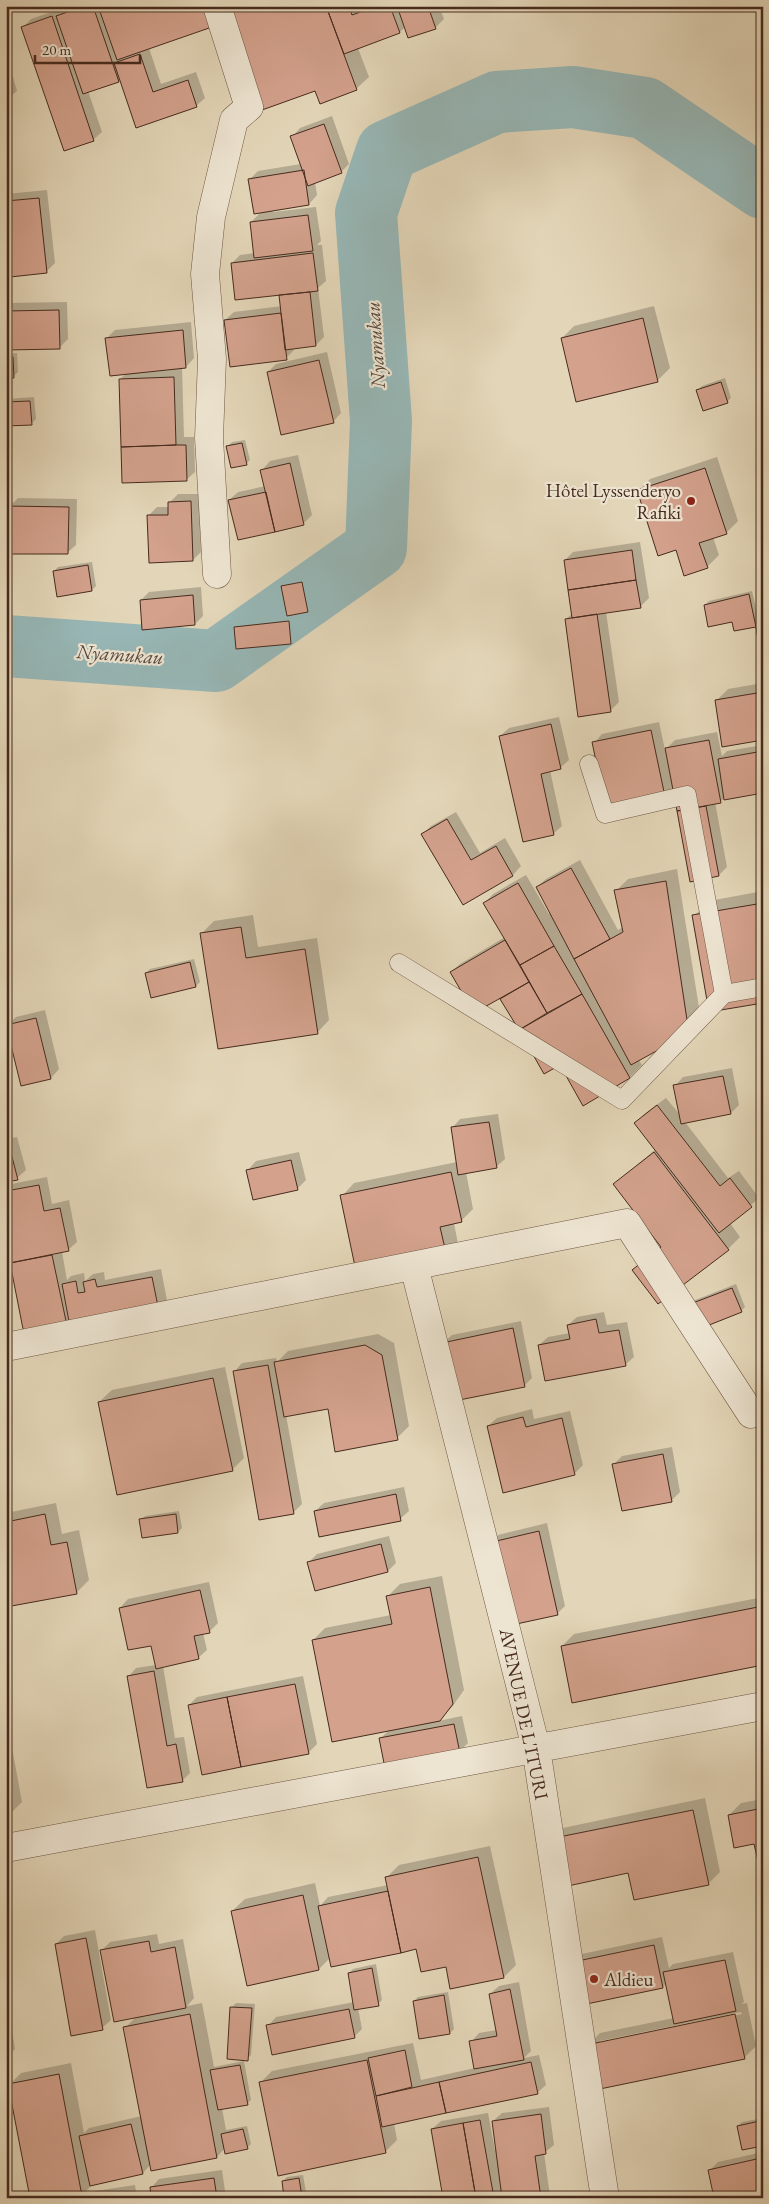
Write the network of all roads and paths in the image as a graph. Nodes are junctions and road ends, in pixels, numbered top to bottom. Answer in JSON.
{"nodes":[{"id":1,"x":217,"y":6,"type":"edge"},
{"id":2,"x":217,"y":574,"type":"dead end"},
{"id":3,"x":589,"y":764,"type":"dead end"},
{"id":4,"x":398,"y":963,"type":"dead end"},
{"id":5,"x":763,"y":987,"type":"edge"},
{"id":6,"x":724,"y":994,"type":"junction"},
{"id":7,"x":414,"y":1266,"type":"junction"},
{"id":8,"x":6,"y":1347,"type":"edge"},
{"id":9,"x":751,"y":1414,"type":"dead end"},
{"id":10,"x":763,"y":1706,"type":"edge"},
{"id":11,"x":536,"y":1748,"type":"junction"},
{"id":12,"x":6,"y":1848,"type":"edge"},
{"id":13,"x":605,"y":2198,"type":"edge"}],
"edges":[{"from":1,"to":2,"type":"street"},
{"from":3,"to":6,"type":"lane"},
{"from":4,"to":6,"type":"lane"},
{"from":5,"to":6,"type":"lane"},
{"from":7,"to":8,"type":"street"},
{"from":7,"to":9,"type":"street"},
{"from":7,"to":11,"type":"street","name":"AVENUE DE L'ITURI"},
{"from":10,"to":11,"type":"street"},
{"from":11,"to":12,"type":"street"},
{"from":11,"to":13,"type":"street","name":"AVENUE DE L'ITURI"}]}
